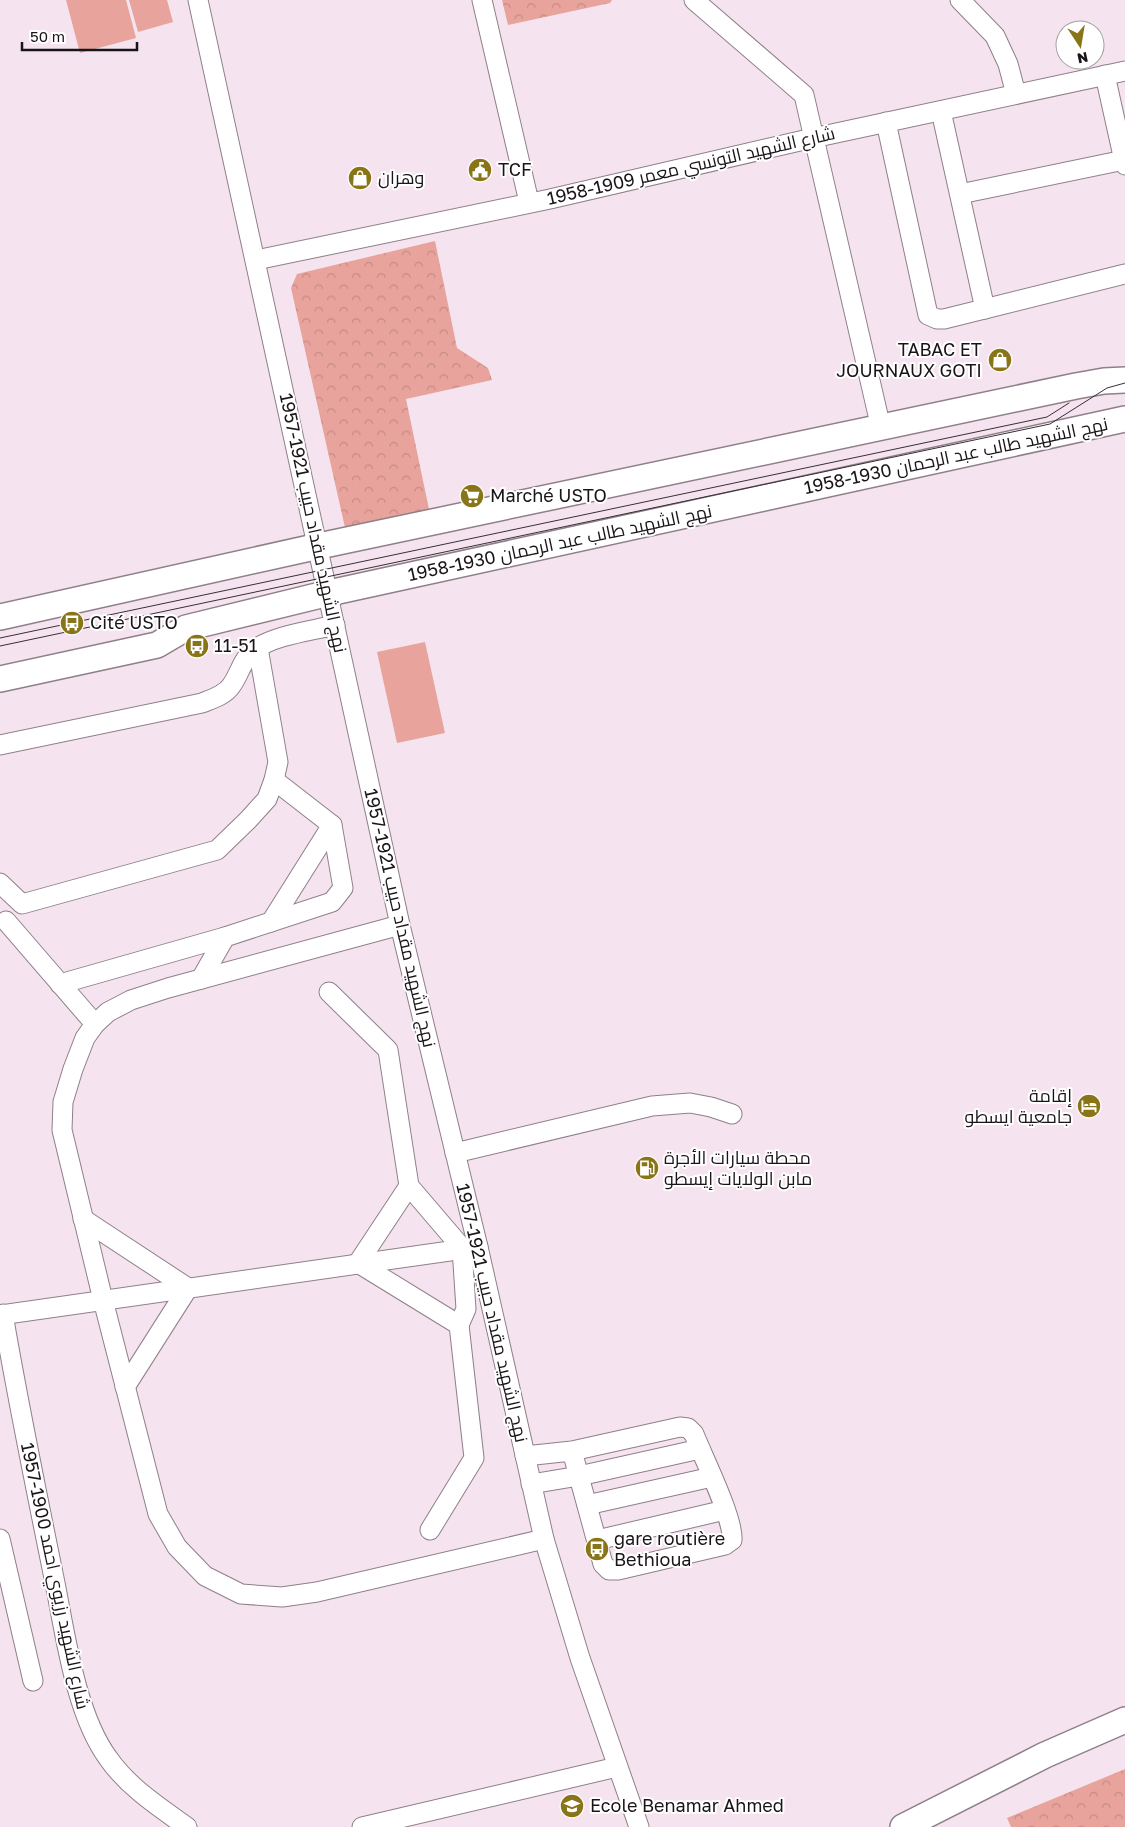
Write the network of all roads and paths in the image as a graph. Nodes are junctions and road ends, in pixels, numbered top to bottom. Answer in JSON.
{"nodes":[{"id":1,"x":198,"y":0,"type":"edge"},
{"id":2,"x":482,"y":0,"type":"edge"},
{"id":3,"x":695,"y":0,"type":"edge"},
{"id":4,"x":960,"y":0,"type":"edge"},
{"id":5,"x":1125,"y":71,"type":"edge"},
{"id":6,"x":1105,"y":75,"type":"junction"},
{"id":7,"x":1016,"y":94,"type":"junction"},
{"id":8,"x":941,"y":111,"type":"junction"},
{"id":9,"x":886,"y":122,"type":"junction"},
{"id":10,"x":813,"y":138,"type":"junction"},
{"id":11,"x":1124,"y":163,"type":"edge"},
{"id":12,"x":960,"y":194,"type":"junction"},
{"id":13,"x":529,"y":202,"type":"junction"},
{"id":14,"x":256,"y":260,"type":"junction"},
{"id":15,"x":1125,"y":274,"type":"edge"},
{"id":16,"x":985,"y":309,"type":"junction"},
{"id":17,"x":1125,"y":380,"type":"edge"},
{"id":18,"x":1125,"y":419,"type":"edge"},
{"id":19,"x":881,"y":428,"type":"junction"},
{"id":20,"x":319,"y":546,"type":"junction"},
{"id":21,"x":329,"y":593,"type":"junction"},
{"id":22,"x":0,"y":617,"type":"edge"},
{"id":23,"x":335,"y":625,"type":"junction"},
{"id":24,"x":258,"y":648,"type":"junction"},
{"id":25,"x":0,"y":679,"type":"edge"},
{"id":26,"x":0,"y":745,"type":"edge"},
{"id":27,"x":274,"y":780,"type":"junction"},
{"id":28,"x":332,"y":825,"type":"junction"},
{"id":29,"x":0,"y":883,"type":"edge"},
{"id":30,"x":22,"y":904,"type":"junction"},
{"id":31,"x":271,"y":922,"type":"junction"},
{"id":32,"x":400,"y":925,"type":"junction"},
{"id":33,"x":3,"y":926,"type":"edge"},
{"id":34,"x":225,"y":937,"type":"junction"},
{"id":35,"x":201,"y":979,"type":"junction"},
{"id":36,"x":60,"y":984,"type":"junction"},
{"id":37,"x":329,"y":992,"type":"dead end"},
{"id":38,"x":95,"y":1024,"type":"junction"},
{"id":39,"x":732,"y":1114,"type":"dead end"},
{"id":40,"x":455,"y":1154,"type":"junction"},
{"id":41,"x":409,"y":1186,"type":"junction"},
{"id":42,"x":83,"y":1219,"type":"junction"},
{"id":43,"x":470,"y":1248,"type":"junction"},
{"id":44,"x":358,"y":1263,"type":"junction"},
{"id":45,"x":188,"y":1288,"type":"junction"},
{"id":46,"x":103,"y":1300,"type":"junction"},
{"id":47,"x":1,"y":1314,"type":"edge"},
{"id":48,"x":459,"y":1325,"type":"junction"},
{"id":49,"x":125,"y":1387,"type":"junction"},
{"id":50,"x":700,"y":1449,"type":"junction"},
{"id":51,"x":572,"y":1451,"type":"junction"},
{"id":52,"x":525,"y":1456,"type":"junction"},
{"id":53,"x":579,"y":1476,"type":"junction"},
{"id":54,"x":712,"y":1477,"type":"junction"},
{"id":55,"x":531,"y":1484,"type":"junction"},
{"id":56,"x":587,"y":1505,"type":"junction"},
{"id":57,"x":725,"y":1510,"type":"junction"},
{"id":58,"x":430,"y":1530,"type":"dead end"},
{"id":59,"x":0,"y":1539,"type":"edge"},
{"id":60,"x":544,"y":1539,"type":"junction"},
{"id":61,"x":597,"y":1540,"type":"junction"},
{"id":62,"x":33,"y":1681,"type":"dead end"},
{"id":63,"x":1125,"y":1720,"type":"edge"},
{"id":64,"x":617,"y":1767,"type":"junction"},
{"id":65,"x":187,"y":1827,"type":"edge"},
{"id":66,"x":362,"y":1827,"type":"edge"},
{"id":67,"x":639,"y":1827,"type":"edge"},
{"id":68,"x":903,"y":1827,"type":"edge"}],
"edges":[{"from":1,"to":14,"type":"street","name":"نهج الشهيد مقداد حبيب 1921-1957"},
{"from":2,"to":13,"type":"street"},
{"from":3,"to":10,"type":"street"},
{"from":4,"to":7,"type":"street"},
{"from":5,"to":6,"type":"street","name":"شارع الشهيد التونسي معمر 1909-1958"},
{"from":6,"to":7,"type":"street","name":"شارع الشهيد التونسي معمر 1909-1958"},
{"from":6,"to":11,"type":"street"},
{"from":7,"to":8,"type":"street","name":"شارع الشهيد التونسي معمر 1909-1958"},
{"from":8,"to":9,"type":"street","name":"شارع الشهيد التونسي معمر 1909-1958"},
{"from":8,"to":12,"type":"street"},
{"from":9,"to":10,"type":"street","name":"شارع الشهيد التونسي معمر 1909-1958"},
{"from":9,"to":16,"type":"street"},
{"from":10,"to":13,"type":"street","name":"شارع الشهيد التونسي معمر 1909-1958"},
{"from":10,"to":19,"type":"street"},
{"from":11,"to":12,"type":"street"},
{"from":12,"to":16,"type":"street"},
{"from":13,"to":14,"type":"street","name":"شارع الشهيد التونسي معمر 1909-1958"},
{"from":14,"to":20,"type":"street","name":"نهج الشهيد مقداد حبيب 1921-1957"},
{"from":15,"to":16,"type":"street"},
{"from":17,"to":19,"type":"main road"},
{"from":18,"to":21,"type":"main road","name":"نهج الشهيد طالب عبد الرحمان 1930-1958"},
{"from":19,"to":20,"type":"main road"},
{"from":20,"to":21,"type":"street","name":"نهج الشهيد مقداد حبيب 1921-1957"},
{"from":20,"to":22,"type":"main road"},
{"from":21,"to":23,"type":"street","name":"نهج الشهيد مقداد حبيب 1921-1957"},
{"from":21,"to":25,"type":"main road","name":"نهج الشهيد طالب عبد الرحمان 1930-1958"},
{"from":23,"to":24,"type":"street"},
{"from":23,"to":32,"type":"street","name":"نهج الشهيد مقداد حبيب 1921-1957"},
{"from":24,"to":26,"type":"street"},
{"from":24,"to":27,"type":"street"},
{"from":27,"to":28,"type":"street"},
{"from":27,"to":30,"type":"street"},
{"from":28,"to":31,"type":"street"},
{"from":28,"to":31,"type":"street"},
{"from":29,"to":30,"type":"street"},
{"from":30,"to":33,"type":"street"},
{"from":31,"to":34,"type":"street"},
{"from":32,"to":35,"type":"street"},
{"from":32,"to":40,"type":"street","name":"نهج الشهيد مقداد حبيب 1921-1957"},
{"from":33,"to":36,"type":"street"},
{"from":34,"to":35,"type":"street"},
{"from":34,"to":36,"type":"street"},
{"from":35,"to":38,"type":"street"},
{"from":36,"to":38,"type":"street"},
{"from":37,"to":41,"type":"street"},
{"from":38,"to":42,"type":"street"},
{"from":39,"to":40,"type":"street"},
{"from":40,"to":43,"type":"street","name":"نهج الشهيد مقداد حبيب 1921-1957"},
{"from":41,"to":43,"type":"street"},
{"from":41,"to":44,"type":"street"},
{"from":42,"to":45,"type":"street"},
{"from":42,"to":46,"type":"street"},
{"from":43,"to":44,"type":"street"},
{"from":43,"to":48,"type":"street"},
{"from":43,"to":52,"type":"street","name":"نهج الشهيد مقداد حبيب 1921-1957"},
{"from":44,"to":45,"type":"street"},
{"from":44,"to":48,"type":"street"},
{"from":45,"to":46,"type":"street"},
{"from":45,"to":49,"type":"street"},
{"from":46,"to":47,"type":"street"},
{"from":46,"to":49,"type":"street"},
{"from":47,"to":65,"type":"street","name":"شارع الشهيد رزيوي احمد 1900-1957"},
{"from":48,"to":58,"type":"street"},
{"from":49,"to":60,"type":"street"},
{"from":50,"to":51,"type":"street"},
{"from":50,"to":53,"type":"street"},
{"from":50,"to":54,"type":"street"},
{"from":51,"to":52,"type":"street"},
{"from":51,"to":53,"type":"street"},
{"from":52,"to":55,"type":"street","name":"نهج الشهيد مقداد حبيب 1921-1957"},
{"from":53,"to":55,"type":"street"},
{"from":53,"to":56,"type":"street"},
{"from":54,"to":56,"type":"street"},
{"from":54,"to":57,"type":"street"},
{"from":55,"to":60,"type":"street","name":"نهج الشهيد مقداد حبيب 1921-1957"},
{"from":56,"to":61,"type":"street"},
{"from":57,"to":61,"type":"street"},
{"from":57,"to":61,"type":"street"},
{"from":59,"to":62,"type":"street"},
{"from":60,"to":64,"type":"street","name":"نهج الشهيد مقداد حبيب 1921-1957"},
{"from":63,"to":68,"type":"main road"},
{"from":64,"to":66,"type":"street"},
{"from":64,"to":67,"type":"street","name":"نهج الشهيد مقداد حبيب 1921-1957"}]}
